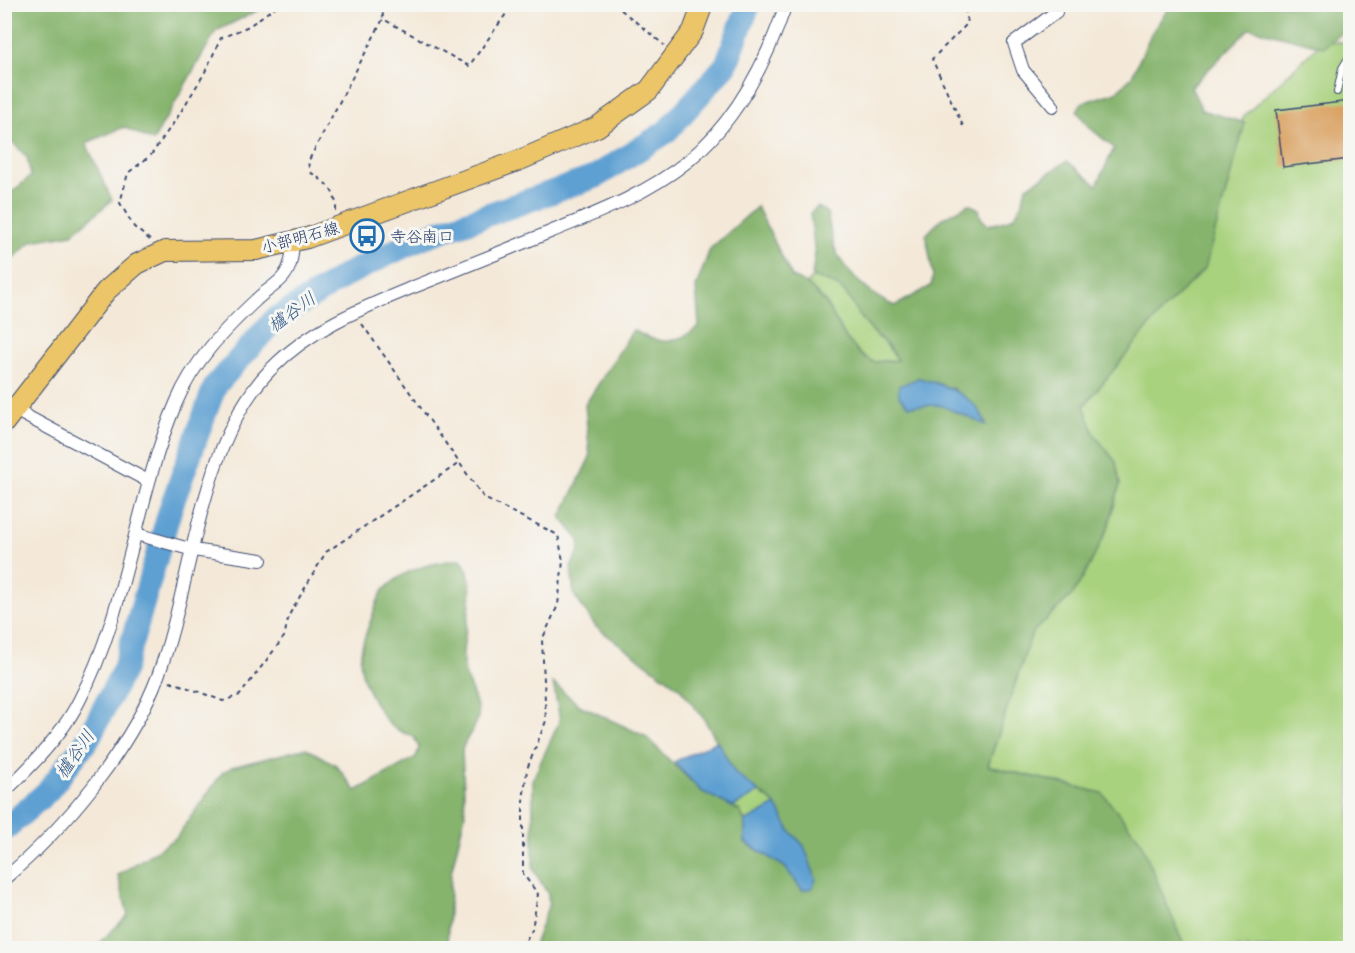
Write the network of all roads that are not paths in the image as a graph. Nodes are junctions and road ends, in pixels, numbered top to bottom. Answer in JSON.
{"nodes":[{"id":1,"x":703,"y":4,"type":"edge"},
{"id":2,"x":786,"y":4,"type":"edge"},
{"id":3,"x":1052,"y":4,"type":"edge"},
{"id":4,"x":1350,"y":55,"type":"edge"},
{"id":5,"x":1337,"y":92,"type":"dead end"},
{"id":6,"x":1053,"y":106,"type":"dead end"},
{"id":7,"x":293,"y":242,"type":"junction"},
{"id":8,"x":10,"y":417,"type":"edge"},
{"id":9,"x":148,"y":481,"type":"junction"},
{"id":10,"x":136,"y":534,"type":"junction"},
{"id":11,"x":193,"y":550,"type":"junction"},
{"id":12,"x":261,"y":560,"type":"dead end"},
{"id":13,"x":4,"y":792,"type":"edge"},
{"id":14,"x":4,"y":879,"type":"edge"}],
"edges":[{"from":1,"to":7,"type":"main road","name":"小部明石線"},
{"from":2,"to":11,"type":"street"},
{"from":3,"to":6,"type":"street"},
{"from":4,"to":5,"type":"lane"},
{"from":7,"to":8,"type":"main road","name":"小部明石線"},
{"from":7,"to":9,"type":"street"},
{"from":8,"to":9,"type":"street"},
{"from":9,"to":10,"type":"street"},
{"from":10,"to":11,"type":"street"},
{"from":10,"to":13,"type":"street"},
{"from":11,"to":12,"type":"street"},
{"from":11,"to":14,"type":"street"}]}
